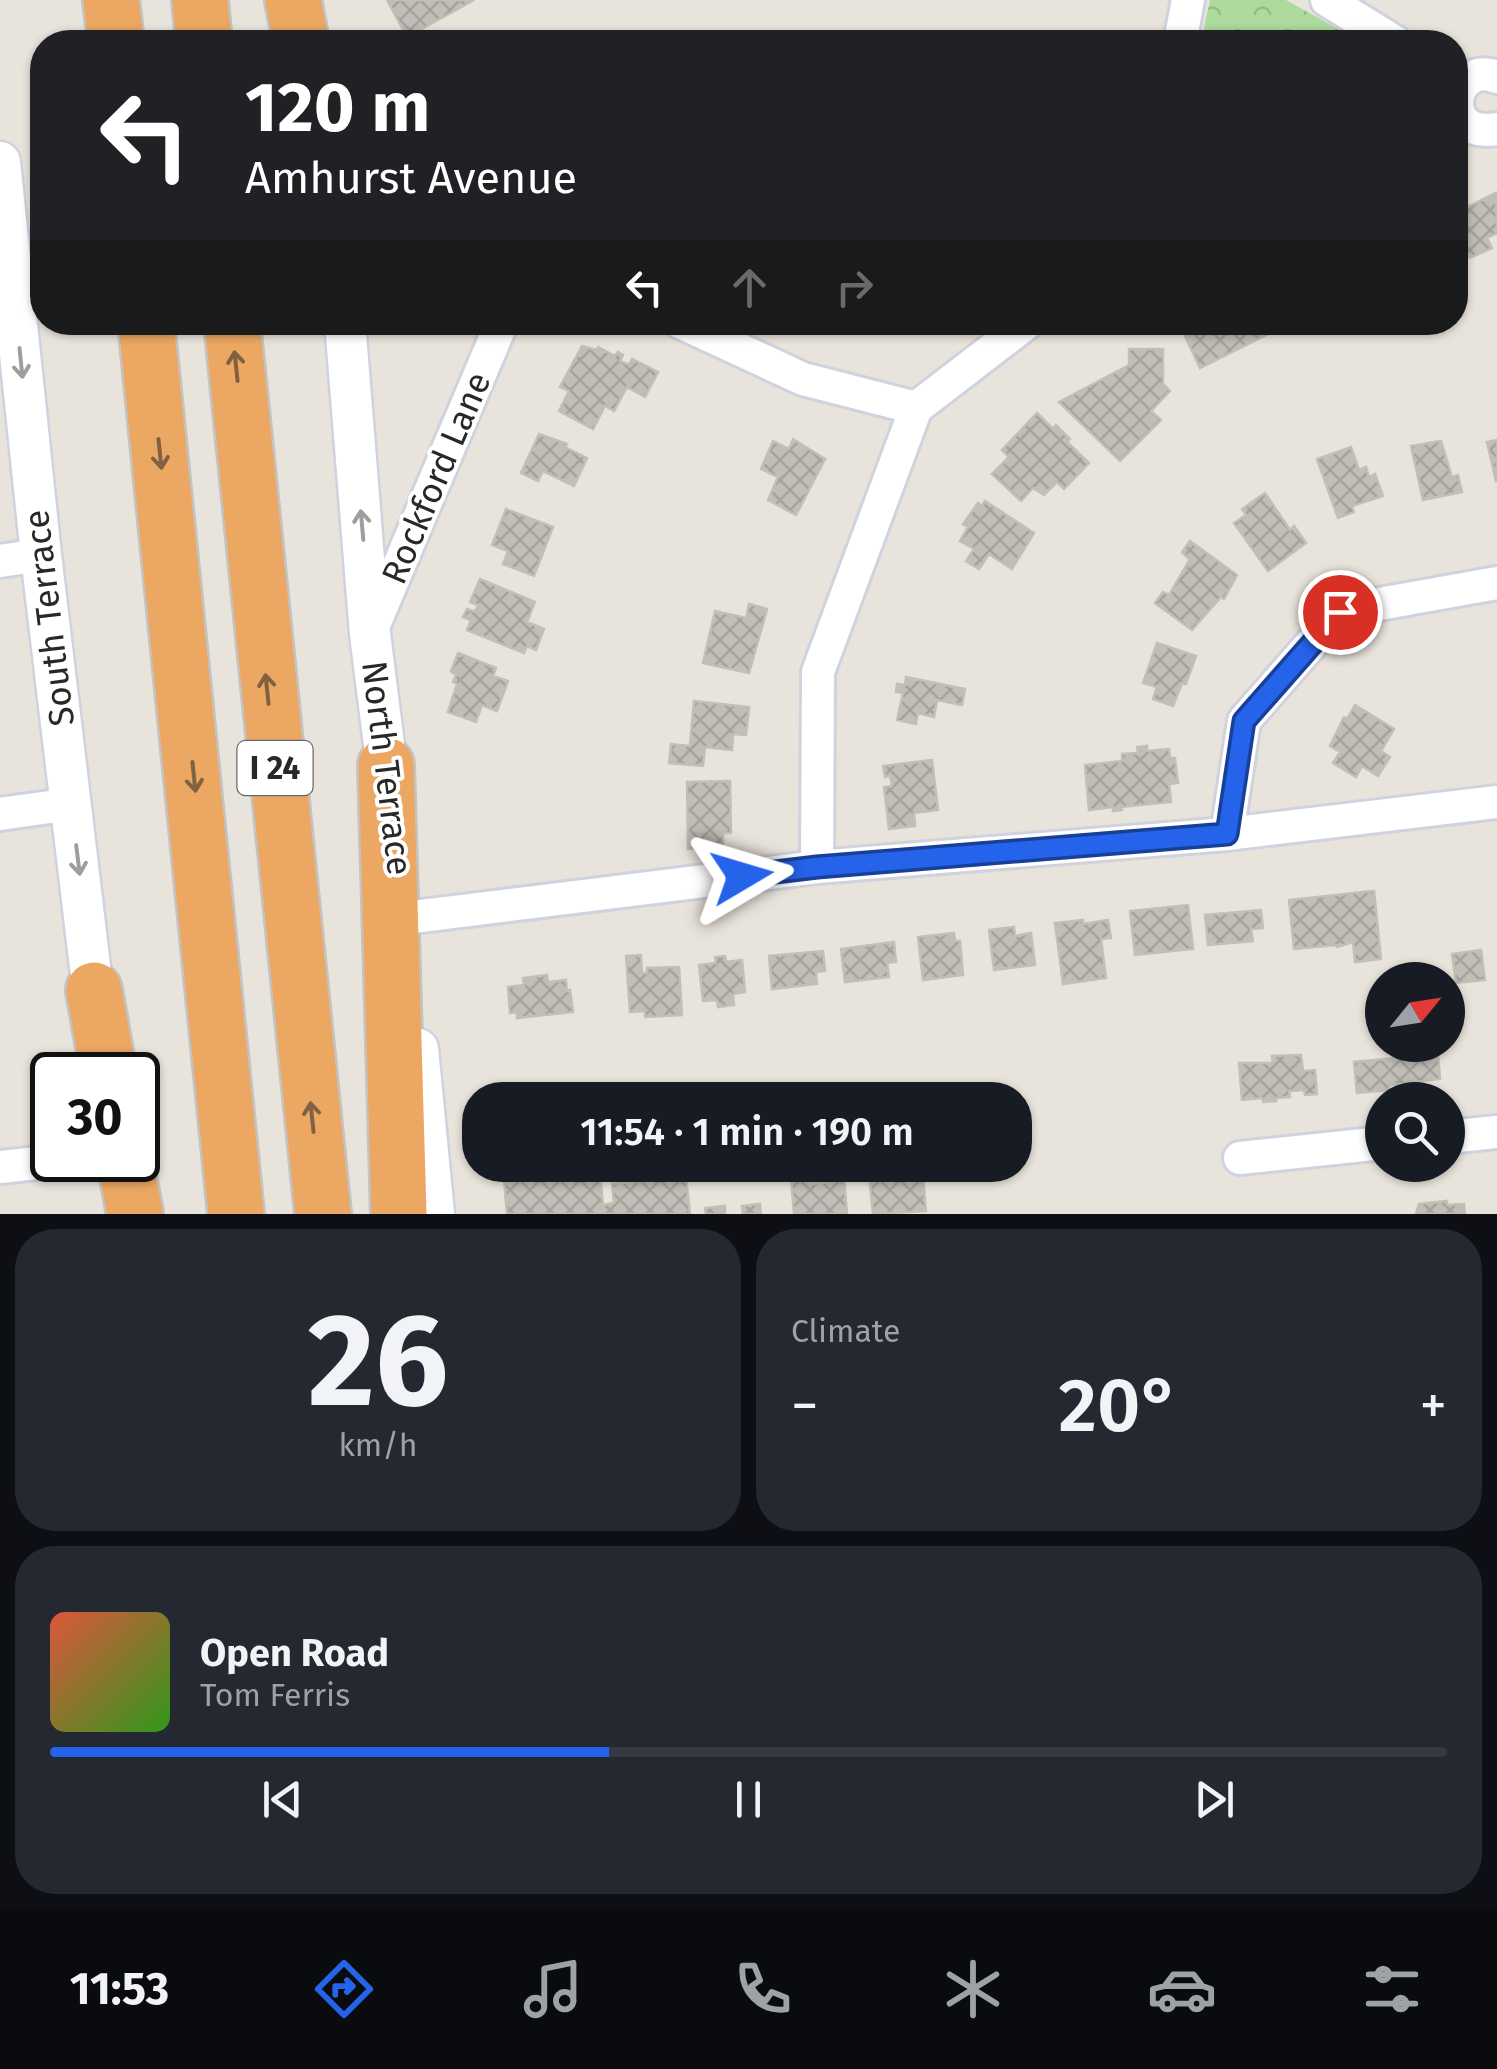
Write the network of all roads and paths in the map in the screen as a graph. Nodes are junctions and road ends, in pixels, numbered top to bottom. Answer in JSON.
{"nodes":[{"id":1,"x":112,"y":0,"type":"edge"},
{"id":2,"x":200,"y":0,"type":"edge"},
{"id":3,"x":293,"y":0,"type":"edge"},
{"id":4,"x":320,"y":0,"type":"edge"},
{"id":5,"x":1188,"y":0,"type":"edge"},
{"id":6,"x":1327,"y":0,"type":"edge"},
{"id":7,"x":115,"y":30,"type":"edge"},
{"id":8,"x":203,"y":30,"type":"edge"},
{"id":9,"x":299,"y":30,"type":"edge"},
{"id":10,"x":322,"y":30,"type":"edge"},
{"id":11,"x":1182,"y":30,"type":"edge"},
{"id":12,"x":1376,"y":30,"type":"edge"},
{"id":13,"x":1497,"y":76,"type":"edge"},
{"id":14,"x":1468,"y":84,"type":"edge"},
{"id":15,"x":1468,"y":126,"type":"edge"},
{"id":16,"x":1497,"y":129,"type":"edge"},
{"id":17,"x":0,"y":162,"type":"edge"},
{"id":18,"x":147,"y":335,"type":"edge"},
{"id":19,"x":233,"y":335,"type":"edge"},
{"id":20,"x":346,"y":335,"type":"edge"},
{"id":21,"x":496,"y":335,"type":"edge"},
{"id":22,"x":708,"y":335,"type":"edge"},
{"id":23,"x":1011,"y":335,"type":"edge"},
{"id":24,"x":916,"y":408,"type":"junction"},
{"id":25,"x":41,"y":555,"type":"junction"},
{"id":26,"x":0,"y":562,"type":"edge"},
{"id":27,"x":1497,"y":584,"type":"edge"},
{"id":28,"x":370,"y":634,"type":"junction"},
{"id":29,"x":386,"y":765,"type":"junction"},
{"id":30,"x":1497,"y":802,"type":"edge"},
{"id":31,"x":71,"y":804,"type":"junction"},
{"id":32,"x":0,"y":814,"type":"edge"},
{"id":33,"x":1227,"y":834,"type":"junction"},
{"id":34,"x":817,"y":867,"type":"junction"},
{"id":35,"x":405,"y":918,"type":"junction"},
{"id":36,"x":94,"y":990,"type":"junction"},
{"id":37,"x":99,"y":1052,"type":"edge"},
{"id":38,"x":105,"y":1052,"type":"edge"},
{"id":39,"x":1497,"y":1132,"type":"edge"},
{"id":40,"x":1465,"y":1135,"type":"edge"},
{"id":41,"x":1365,"y":1145,"type":"edge"},
{"id":42,"x":1240,"y":1158,"type":"dead end"},
{"id":43,"x":30,"y":1164,"type":"edge"},
{"id":44,"x":0,"y":1167,"type":"edge"},
{"id":45,"x":110,"y":1182,"type":"edge"},
{"id":46,"x":129,"y":1182,"type":"edge"},
{"id":47,"x":114,"y":1214,"type":"edge"},
{"id":48,"x":134,"y":1214,"type":"edge"},
{"id":49,"x":236,"y":1214,"type":"edge"},
{"id":50,"x":322,"y":1214,"type":"edge"},
{"id":51,"x":399,"y":1214,"type":"edge"},
{"id":52,"x":434,"y":1214,"type":"edge"}],
"edges":[{"from":1,"to":7,"type":"highway"},
{"from":2,"to":8,"type":"highway"},
{"from":3,"to":9,"type":"highway"},
{"from":4,"to":10,"type":"street"},
{"from":5,"to":11,"type":"street"},
{"from":6,"to":12,"type":"street"},
{"from":13,"to":14,"type":"street"},
{"from":15,"to":16,"type":"street"},
{"from":17,"to":25,"type":"street","name":"South Terrace","one_way":true},
{"from":18,"to":49,"type":"highway","number":"I 24","one_way":true},
{"from":50,"to":19,"type":"highway","number":"I 24","one_way":true},
{"from":28,"to":20,"type":"street","name":"North Terrace","one_way":true},
{"from":21,"to":28,"type":"street","name":"Rockford Lane"},
{"from":22,"to":24,"type":"street"},
{"from":23,"to":24,"type":"street"},
{"from":24,"to":34,"type":"street"},
{"from":25,"to":26,"type":"street"},
{"from":25,"to":31,"type":"street","name":"South Terrace"},
{"from":27,"to":33,"type":"street"},
{"from":28,"to":29,"type":"street","name":"North Terrace"},
{"from":29,"to":35,"type":"street","name":"North Terrace"},
{"from":29,"to":51,"type":"highway"},
{"from":30,"to":33,"type":"street"},
{"from":31,"to":32,"type":"street"},
{"from":31,"to":36,"type":"street","name":"South Terrace","one_way":true},
{"from":33,"to":34,"type":"street"},
{"from":34,"to":35,"type":"street"},
{"from":35,"to":52,"type":"street","name":"North Terrace"},
{"from":36,"to":37,"type":"street","name":"South Terrace"},
{"from":36,"to":38,"type":"highway"},
{"from":39,"to":40,"type":"street"},
{"from":41,"to":42,"type":"street"},
{"from":43,"to":44,"type":"street"},
{"from":45,"to":47,"type":"street"},
{"from":46,"to":48,"type":"highway"}]}
